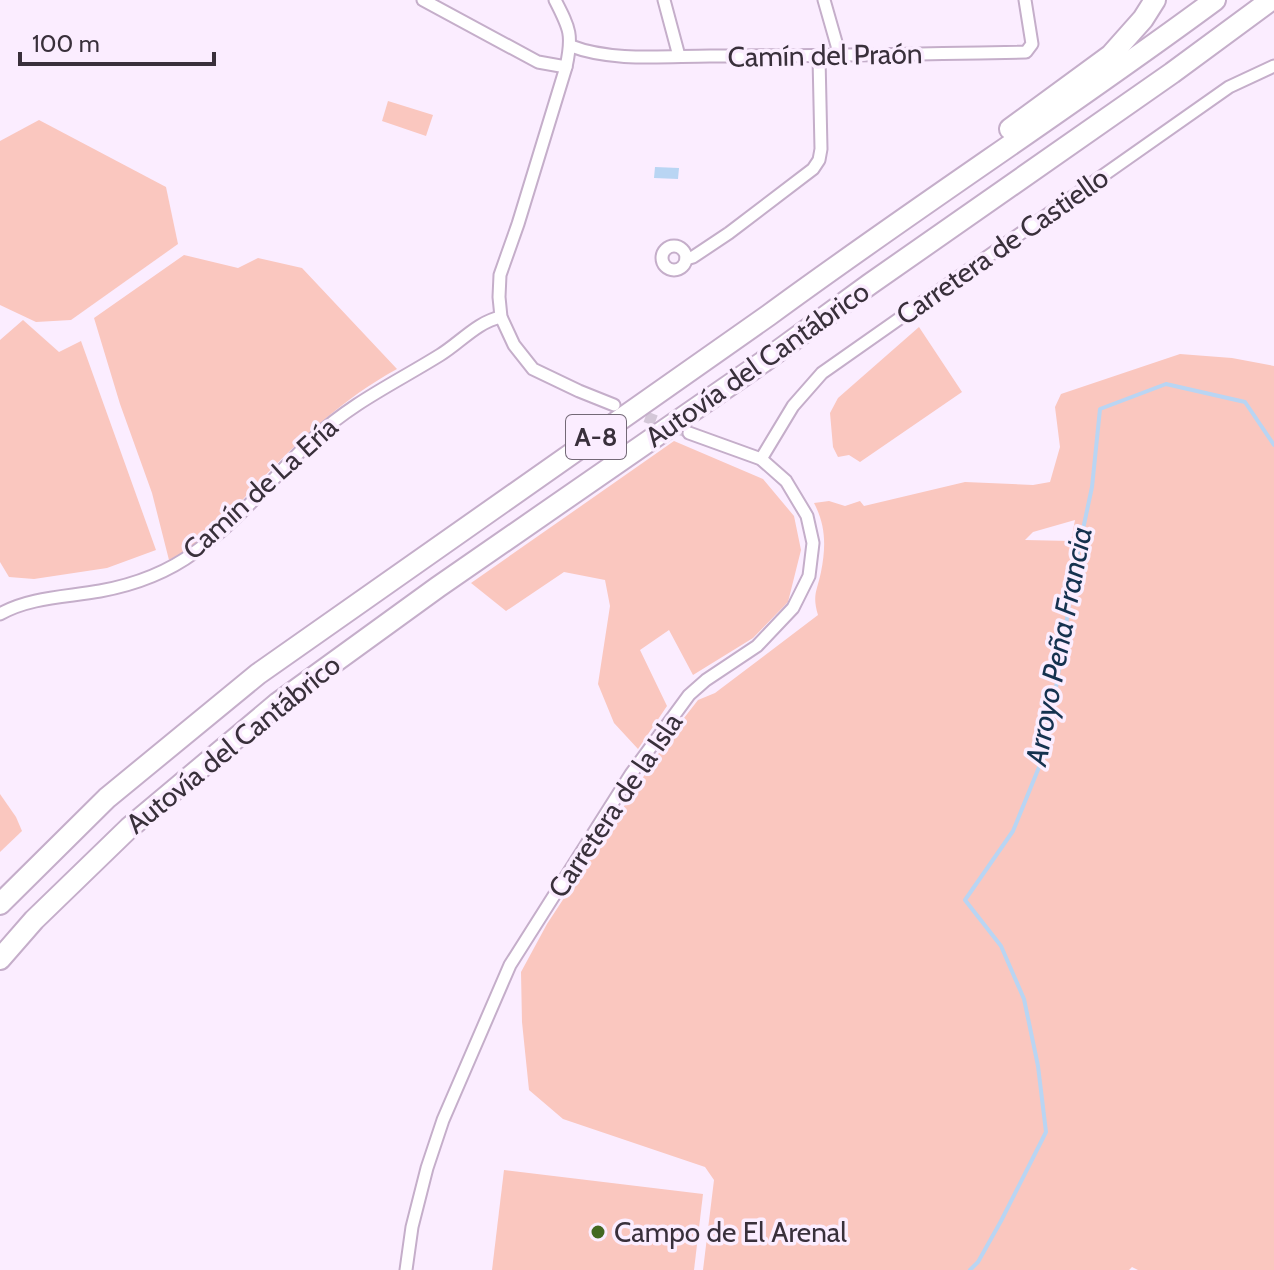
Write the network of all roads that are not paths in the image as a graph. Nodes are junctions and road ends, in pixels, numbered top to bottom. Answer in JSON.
{"nodes":[{"id":1,"x":423,"y":0,"type":"edge"},
{"id":2,"x":555,"y":0,"type":"edge"},
{"id":3,"x":664,"y":0,"type":"edge"},
{"id":4,"x":824,"y":0,"type":"edge"},
{"id":5,"x":1025,"y":0,"type":"edge"},
{"id":6,"x":1155,"y":0,"type":"edge"},
{"id":7,"x":1215,"y":0,"type":"edge"},
{"id":8,"x":1271,"y":0,"type":"edge"},
{"id":9,"x":1274,"y":10,"type":"edge"},
{"id":10,"x":571,"y":46,"type":"junction"},
{"id":11,"x":679,"y":56,"type":"junction"},
{"id":12,"x":840,"y":56,"type":"junction"},
{"id":13,"x":819,"y":57,"type":"junction"},
{"id":14,"x":1274,"y":66,"type":"edge"},
{"id":15,"x":566,"y":67,"type":"junction"},
{"id":16,"x":1172,"y":73,"type":"junction"},
{"id":17,"x":686,"y":259,"type":"dead end"},
{"id":18,"x":769,"y":315,"type":"junction"},
{"id":19,"x":501,"y":317,"type":"junction"},
{"id":20,"x":614,"y":405,"type":"dead end"},
{"id":21,"x":689,"y":433,"type":"tunnel mouth"},
{"id":22,"x":761,"y":459,"type":"junction"},
{"id":23,"x":0,"y":614,"type":"edge"},
{"id":24,"x":0,"y":904,"type":"edge"},
{"id":25,"x":0,"y":959,"type":"edge"},
{"id":26,"x":406,"y":1270,"type":"edge"}],
"edges":[{"from":1,"to":15,"type":"street"},
{"from":2,"to":10,"type":"street"},
{"from":3,"to":11,"type":"street"},
{"from":4,"to":12,"type":"street"},
{"from":5,"to":12,"type":"street","name":"Camín del Praón"},
{"from":6,"to":18,"type":"highway"},
{"from":7,"to":18,"type":"highway","name":"Autovía del Cantábrico","number":"A-8"},
{"from":8,"to":16,"type":"highway","name":"Autovía del Cantábrico","number":"A-8"},
{"from":9,"to":16,"type":"highway"},
{"from":10,"to":11,"type":"street","name":"Camín del Praón"},
{"from":10,"to":15,"type":"street"},
{"from":11,"to":13,"type":"street","name":"Camín del Praón"},
{"from":12,"to":13,"type":"street","name":"Camín del Praón"},
{"from":13,"to":17,"type":"street"},
{"from":14,"to":22,"type":"street","name":"Carretera de Castiello"},
{"from":15,"to":19,"type":"street"},
{"from":16,"to":25,"type":"highway","name":"Autovía del Cantábrico","number":"A-8"},
{"from":18,"to":24,"type":"highway","name":"Autovía del Cantábrico","number":"A-8"},
{"from":19,"to":20,"type":"street"},
{"from":19,"to":23,"type":"street","name":"Camín de La Ería"},
{"from":21,"to":22,"type":"street","name":"Carretera de la Isla"},
{"from":22,"to":26,"type":"street","name":"Carretera de la Isla"}]}
